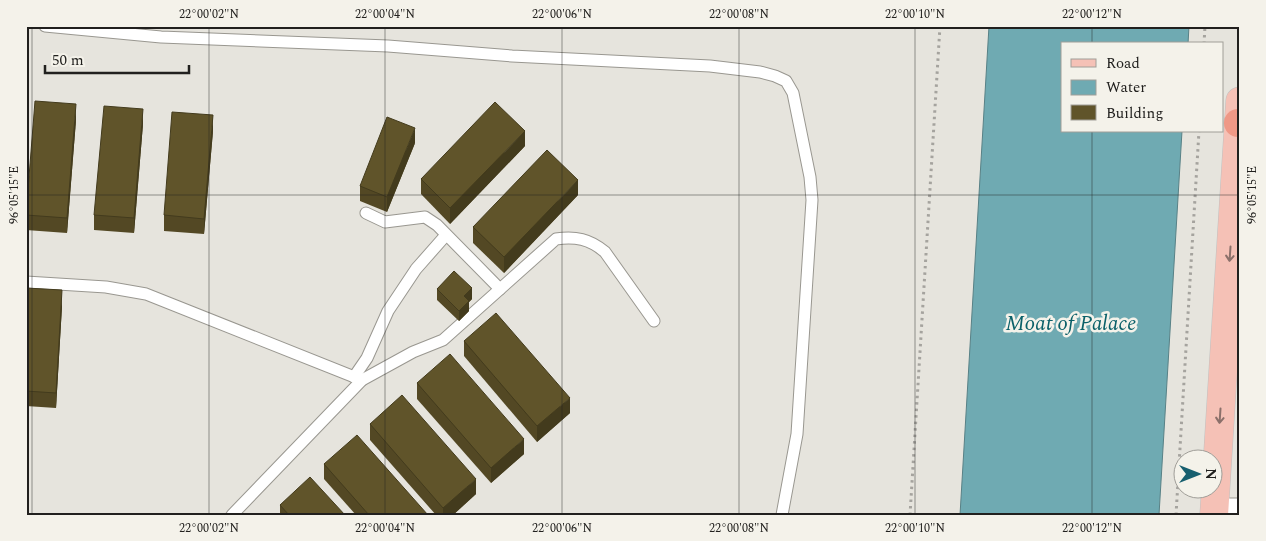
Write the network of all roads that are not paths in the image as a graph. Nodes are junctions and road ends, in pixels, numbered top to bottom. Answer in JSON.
{"nodes":[{"id":1,"x":46,"y":26,"type":"edge"},
{"id":2,"x":1239,"y":116,"type":"edge"},
{"id":3,"x":366,"y":213,"type":"dead end"},
{"id":4,"x":446,"y":235,"type":"junction"},
{"id":5,"x":26,"y":282,"type":"edge"},
{"id":6,"x":500,"y":289,"type":"junction"},
{"id":7,"x":654,"y":321,"type":"dead end"},
{"id":8,"x":358,"y":378,"type":"junction"},
{"id":9,"x":1223,"y":511,"type":"edge"},
{"id":10,"x":232,"y":515,"type":"edge"},
{"id":11,"x":782,"y":515,"type":"edge"}],
"edges":[{"from":1,"to":11,"type":"lane"},
{"from":2,"to":9,"type":"main road","one_way":true},
{"from":3,"to":4,"type":"lane"},
{"from":4,"to":6,"type":"lane"},
{"from":4,"to":8,"type":"lane"},
{"from":5,"to":8,"type":"lane"},
{"from":6,"to":7,"type":"lane"},
{"from":6,"to":8,"type":"lane"},
{"from":8,"to":10,"type":"lane"}]}
